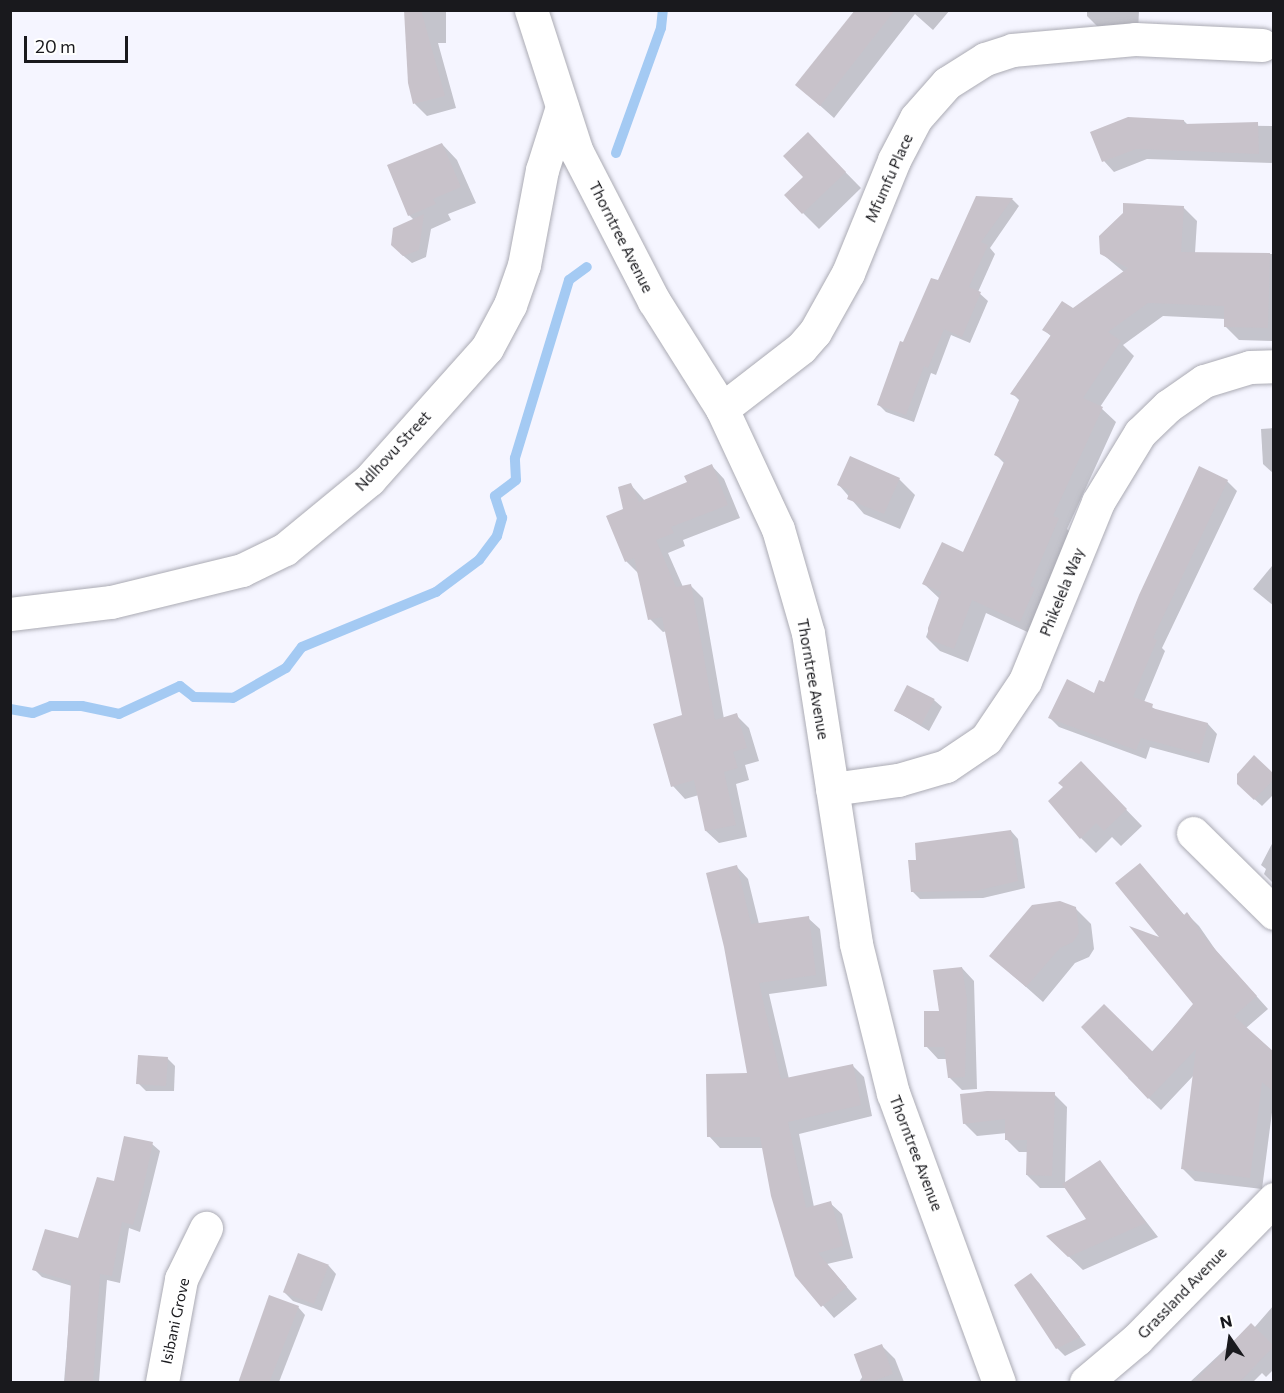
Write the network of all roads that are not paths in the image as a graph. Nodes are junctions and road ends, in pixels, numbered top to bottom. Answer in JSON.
{"nodes":[{"id":1,"x":531,"y":10,"type":"edge"},
{"id":2,"x":1262,"y":45,"type":"dead end"},
{"id":3,"x":562,"y":107,"type":"junction"},
{"id":4,"x":1274,"y":366,"type":"edge"},
{"id":5,"x":722,"y":409,"type":"junction"},
{"id":6,"x":10,"y":614,"type":"edge"},
{"id":7,"x":832,"y":789,"type":"junction"},
{"id":8,"x":1193,"y":833,"type":"dead end"},
{"id":9,"x":1274,"y":913,"type":"edge"},
{"id":10,"x":1274,"y":1199,"type":"edge"},
{"id":11,"x":206,"y":1228,"type":"dead end"},
{"id":12,"x":162,"y":1383,"type":"edge"},
{"id":13,"x":999,"y":1383,"type":"edge"},
{"id":14,"x":1086,"y":1383,"type":"edge"}],
"edges":[{"from":1,"to":3,"type":"street","name":"Thorntree Avenue"},
{"from":2,"to":5,"type":"street","name":"Mfumfu Place"},
{"from":3,"to":5,"type":"street","name":"Thorntree Avenue"},
{"from":3,"to":6,"type":"street","name":"Ndlhovu Street"},
{"from":4,"to":7,"type":"street","name":"Phikelela Way"},
{"from":5,"to":7,"type":"street","name":"Thorntree Avenue"},
{"from":7,"to":13,"type":"street","name":"Thorntree Avenue"},
{"from":8,"to":9,"type":"street"},
{"from":10,"to":14,"type":"street","name":"Grassland Avenue"},
{"from":11,"to":12,"type":"street","name":"Isibani Grove"}]}
